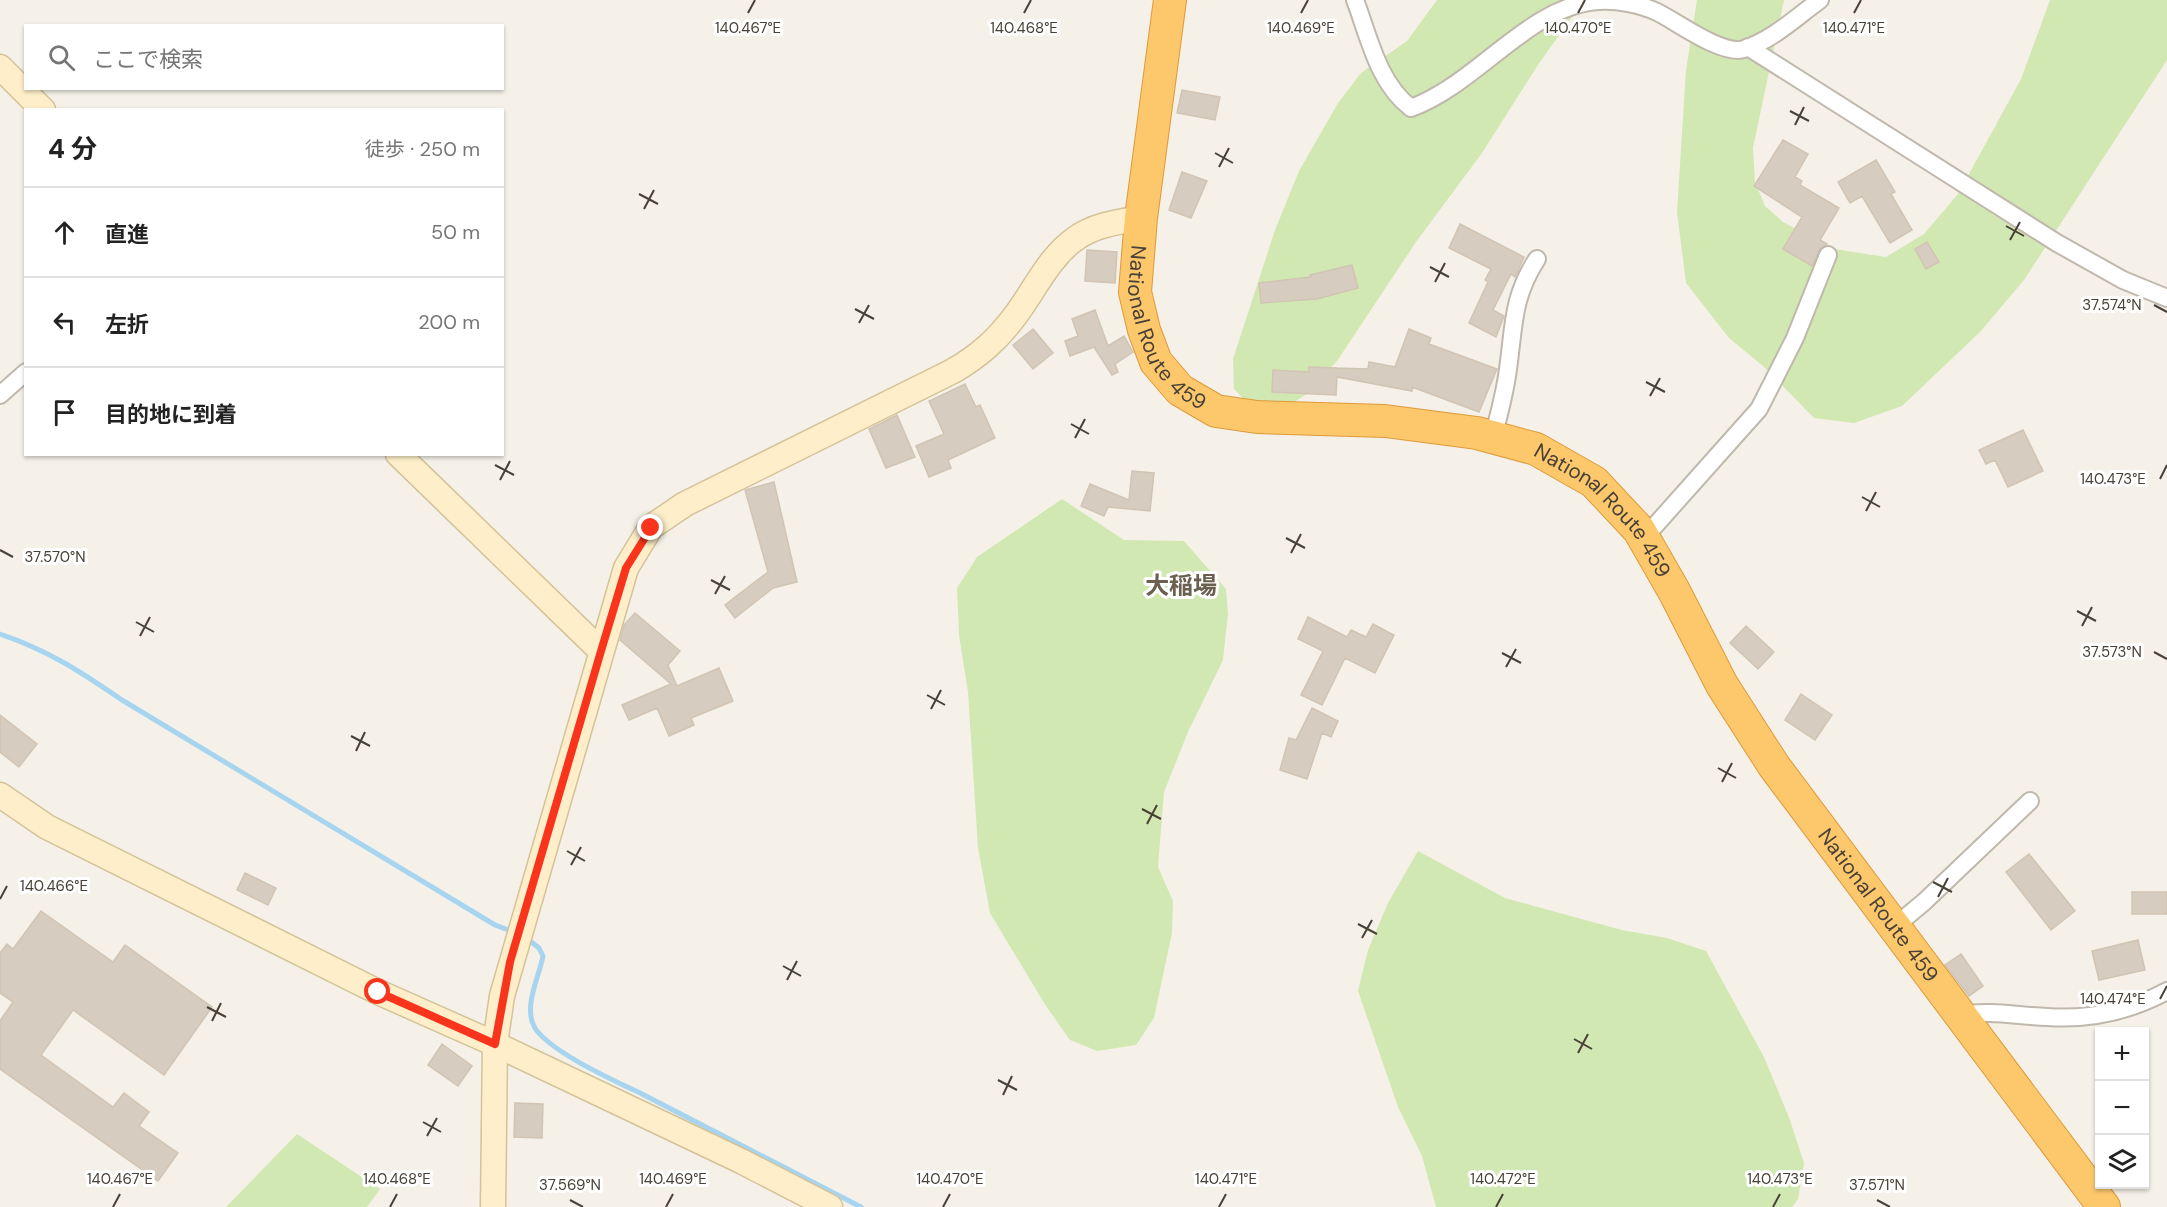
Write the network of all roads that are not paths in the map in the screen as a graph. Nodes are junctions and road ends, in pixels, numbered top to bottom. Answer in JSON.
{"nodes":[{"id":1,"x":1170,"y":0,"type":"edge"},
{"id":2,"x":1355,"y":0,"type":"edge"},
{"id":3,"x":1820,"y":0,"type":"edge"},
{"id":4,"x":1748,"y":47,"type":"junction"},
{"id":5,"x":0,"y":67,"type":"edge"},
{"id":6,"x":42,"y":108,"type":"edge"},
{"id":7,"x":1141,"y":218,"type":"junction"},
{"id":8,"x":1828,"y":255,"type":"dead end"},
{"id":9,"x":1537,"y":259,"type":"dead end"},
{"id":10,"x":2167,"y":298,"type":"edge"},
{"id":11,"x":24,"y":374,"type":"edge"},
{"id":12,"x":0,"y":395,"type":"edge"},
{"id":13,"x":1493,"y":438,"type":"junction"},
{"id":14,"x":400,"y":456,"type":"edge"},
{"id":15,"x":1644,"y":538,"type":"junction"},
{"id":16,"x":601,"y":651,"type":"junction"},
{"id":17,"x":0,"y":795,"type":"edge"},
{"id":18,"x":2030,"y":801,"type":"dead end"},
{"id":19,"x":1894,"y":927,"type":"junction"},
{"id":20,"x":2167,"y":991,"type":"edge"},
{"id":21,"x":1960,"y":1015,"type":"junction"},
{"id":22,"x":495,"y":1044,"type":"junction"},
{"id":23,"x":493,"y":1207,"type":"edge"},
{"id":24,"x":830,"y":1207,"type":"edge"},
{"id":25,"x":2104,"y":1207,"type":"edge"}],
"edges":[{"from":1,"to":7,"type":"highway","name":"National Route 459"},
{"from":2,"to":4,"type":"street"},
{"from":3,"to":4,"type":"street"},
{"from":4,"to":10,"type":"street"},
{"from":5,"to":6,"type":"street"},
{"from":7,"to":13,"type":"highway","name":"National Route 459"},
{"from":7,"to":16,"type":"street"},
{"from":8,"to":15,"type":"street"},
{"from":9,"to":13,"type":"street"},
{"from":11,"to":12,"type":"street"},
{"from":13,"to":15,"type":"highway","name":"National Route 459"},
{"from":14,"to":16,"type":"street"},
{"from":15,"to":19,"type":"highway","name":"National Route 459"},
{"from":16,"to":22,"type":"street"},
{"from":17,"to":22,"type":"street"},
{"from":18,"to":19,"type":"street"},
{"from":19,"to":21,"type":"highway","name":"National Route 459"},
{"from":20,"to":21,"type":"street"},
{"from":21,"to":25,"type":"highway","name":"National Route 459"},
{"from":22,"to":23,"type":"street"},
{"from":22,"to":24,"type":"street"}]}
